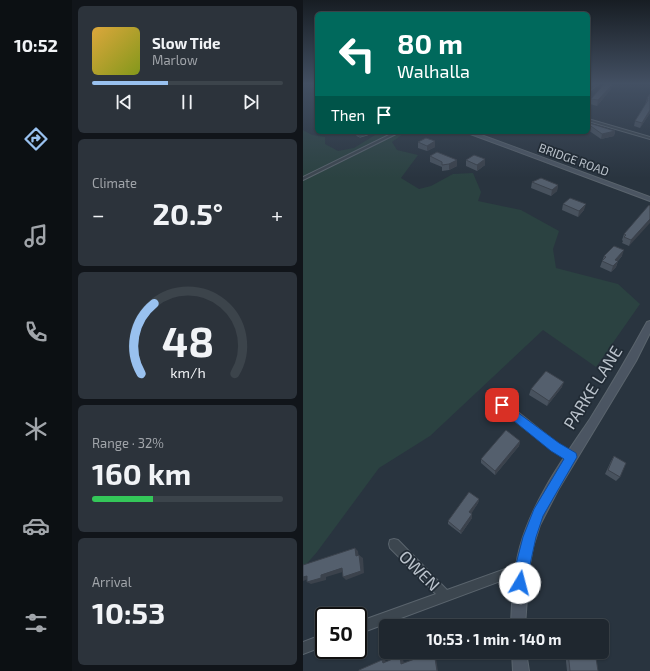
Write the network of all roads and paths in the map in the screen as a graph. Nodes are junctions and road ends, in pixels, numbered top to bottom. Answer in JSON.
{"nodes":[{"id":1,"x":590,"y":121,"type":"edge"},
{"id":2,"x":358,"y":134,"type":"edge"},
{"id":3,"x":367,"y":134,"type":"edge"},
{"id":4,"x":394,"y":134,"type":"edge"},
{"id":5,"x":472,"y":134,"type":"edge"},
{"id":6,"x":650,"y":138,"type":"edge"},
{"id":7,"x":303,"y":179,"type":"edge"},
{"id":8,"x":650,"y":199,"type":"edge"},
{"id":9,"x":650,"y":324,"type":"edge"},
{"id":10,"x":502,"y":405,"type":"dead end"},
{"id":11,"x":572,"y":457,"type":"junction"},
{"id":12,"x":394,"y":544,"type":"dead end"},
{"id":13,"x":522,"y":568,"type":"junction"},
{"id":14,"x":446,"y":596,"type":"junction"},
{"id":15,"x":518,"y":619,"type":"edge"},
{"id":16,"x":367,"y":625,"type":"edge"},
{"id":17,"x":315,"y":643,"type":"edge"},
{"id":18,"x":303,"y":648,"type":"edge"},
{"id":19,"x":520,"y":659,"type":"edge"},
{"id":20,"x":521,"y":671,"type":"edge"}],
"edges":[{"from":1,"to":6,"type":"street"},
{"from":2,"to":3,"type":"lane"},
{"from":4,"to":7,"type":"street"},
{"from":5,"to":8,"type":"main road","name":"BRIDGE ROAD"},
{"from":9,"to":11,"type":"main road","name":"PARKE LANE"},
{"from":10,"to":11,"type":"street"},
{"from":11,"to":13,"type":"main road","name":"PARKE LANE"},
{"from":12,"to":14,"type":"street","name":"OWEN"},
{"from":13,"to":14,"type":"street"},
{"from":13,"to":15,"type":"main road","name":"PARKE LANE"},
{"from":14,"to":16,"type":"street"},
{"from":17,"to":18,"type":"street"},
{"from":19,"to":20,"type":"main road"}]}
